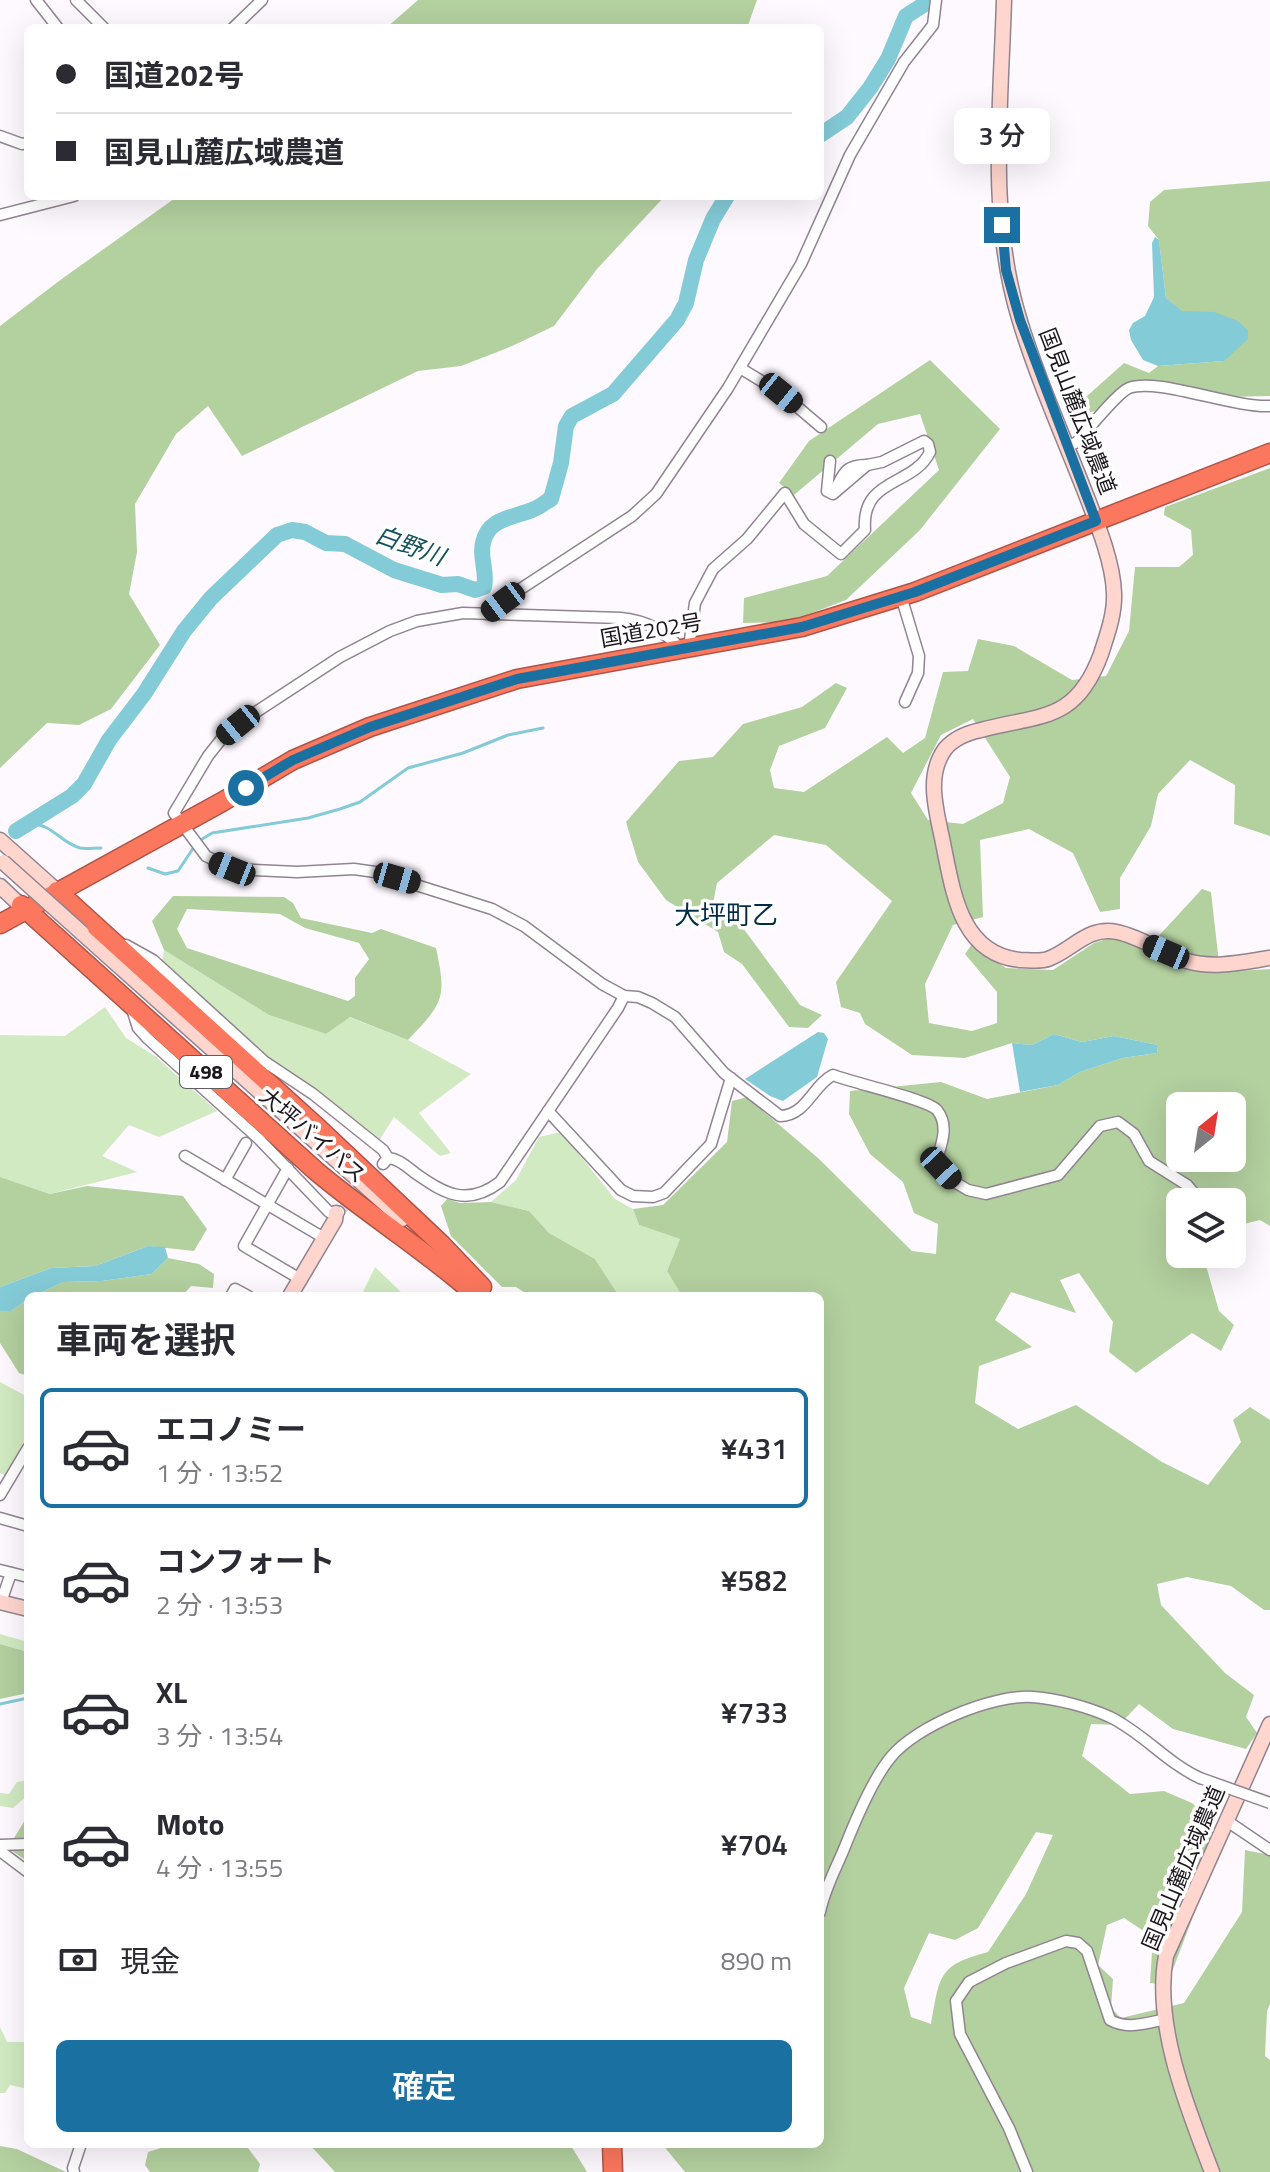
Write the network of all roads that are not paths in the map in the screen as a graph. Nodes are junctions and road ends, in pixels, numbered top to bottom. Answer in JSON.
{"nodes":[{"id":1,"x":36,"y":0,"type":"edge"},
{"id":2,"x":76,"y":0,"type":"edge"},
{"id":3,"x":262,"y":0,"type":"edge"},
{"id":4,"x":936,"y":0,"type":"edge"},
{"id":5,"x":1004,"y":0,"type":"edge"},
{"id":6,"x":55,"y":24,"type":"edge"},
{"id":7,"x":100,"y":24,"type":"edge"},
{"id":8,"x":237,"y":24,"type":"edge"},
{"id":9,"x":0,"y":136,"type":"edge"},
{"id":10,"x":24,"y":144,"type":"edge"},
{"id":11,"x":58,"y":200,"type":"edge"},
{"id":12,"x":0,"y":215,"type":"edge"},
{"id":13,"x":740,"y":368,"type":"junction"},
{"id":14,"x":1270,"y":406,"type":"edge"},
{"id":15,"x":821,"y":427,"type":"dead end"},
{"id":16,"x":1067,"y":447,"type":"junction"},
{"id":17,"x":1270,"y":453,"type":"edge"},
{"id":18,"x":830,"y":461,"type":"dead end"},
{"id":19,"x":1096,"y":521,"type":"junction"},
{"id":20,"x":901,"y":596,"type":"junction"},
{"id":21,"x":487,"y":614,"type":"junction"},
{"id":22,"x":686,"y":648,"type":"junction"},
{"id":23,"x":905,"y":702,"type":"dead end"},
{"id":24,"x":191,"y":836,"type":"junction"},
{"id":25,"x":0,"y":840,"type":"edge"},
{"id":26,"x":2,"y":860,"type":"edge"},
{"id":27,"x":0,"y":886,"type":"edge"},
{"id":28,"x":57,"y":891,"type":"junction"},
{"id":29,"x":23,"y":907,"type":"junction"},
{"id":30,"x":0,"y":913,"type":"edge"},
{"id":31,"x":0,"y":924,"type":"edge"},
{"id":32,"x":103,"y":933,"type":"junction"},
{"id":33,"x":1270,"y":958,"type":"edge"},
{"id":34,"x":624,"y":996,"type":"junction"},
{"id":35,"x":131,"y":1004,"type":"junction"},
{"id":36,"x":731,"y":1078,"type":"junction"},
{"id":37,"x":548,"y":1111,"type":"junction"},
{"id":38,"x":246,"y":1143,"type":"dead end"},
{"id":39,"x":185,"y":1156,"type":"dead end"},
{"id":40,"x":288,"y":1168,"type":"junction"},
{"id":41,"x":225,"y":1180,"type":"junction"},
{"id":42,"x":1189,"y":1188,"type":"edge"},
{"id":43,"x":267,"y":1205,"type":"junction"},
{"id":44,"x":339,"y":1212,"type":"joint"},
{"id":45,"x":324,"y":1238,"type":"junction"},
{"id":46,"x":300,"y":1279,"type":"junction"},
{"id":47,"x":292,"y":1292,"type":"edge"},
{"id":48,"x":472,"y":1292,"type":"edge"},
{"id":49,"x":482,"y":1292,"type":"edge"},
{"id":50,"x":483,"y":1292,"type":"edge"},
{"id":51,"x":24,"y":1453,"type":"edge"},
{"id":52,"x":4,"y":1478,"type":"edge"},
{"id":53,"x":0,"y":1495,"type":"edge"},
{"id":54,"x":0,"y":1518,"type":"edge"},
{"id":55,"x":24,"y":1525,"type":"edge"},
{"id":56,"x":5,"y":1572,"type":"edge"},
{"id":57,"x":1,"y":1602,"type":"edge"},
{"id":58,"x":24,"y":1608,"type":"edge"},
{"id":59,"x":1270,"y":1724,"type":"edge"},
{"id":60,"x":1270,"y":1803,"type":"edge"},
{"id":61,"x":1227,"y":1821,"type":"junction"},
{"id":62,"x":24,"y":1844,"type":"edge"},
{"id":63,"x":0,"y":1845,"type":"edge"},
{"id":64,"x":1270,"y":1850,"type":"edge"},
{"id":65,"x":0,"y":1851,"type":"edge"},
{"id":66,"x":24,"y":1869,"type":"edge"},
{"id":67,"x":824,"y":1896,"type":"edge"},
{"id":68,"x":1166,"y":2019,"type":"junction"},
{"id":69,"x":80,"y":2148,"type":"edge"},
{"id":70,"x":612,"y":2148,"type":"edge"},
{"id":71,"x":74,"y":2172,"type":"edge"},
{"id":72,"x":613,"y":2172,"type":"edge"},
{"id":73,"x":1027,"y":2172,"type":"edge"},
{"id":74,"x":1212,"y":2172,"type":"edge"}],
"edges":[{"from":1,"to":6,"type":"street"},
{"from":2,"to":7,"type":"street"},
{"from":3,"to":8,"type":"street"},
{"from":4,"to":13,"type":"street"},
{"from":5,"to":16,"type":"street","name":"国見山麓広域農道"},
{"from":9,"to":10,"type":"street"},
{"from":11,"to":12,"type":"street"},
{"from":13,"to":15,"type":"street"},
{"from":13,"to":21,"type":"street"},
{"from":14,"to":16,"type":"street"},
{"from":16,"to":19,"type":"street","name":"国見山麓広域農道"},
{"from":17,"to":19,"type":"highway","name":"国道202号"},
{"from":18,"to":22,"type":"street"},
{"from":19,"to":20,"type":"highway","name":"国道202号"},
{"from":19,"to":33,"type":"street","name":"国見山麓広域農道"},
{"from":20,"to":22,"type":"highway","name":"国道202号"},
{"from":20,"to":23,"type":"street"},
{"from":21,"to":22,"type":"street"},
{"from":21,"to":24,"type":"street"},
{"from":22,"to":24,"type":"highway","name":"国道202号"},
{"from":24,"to":28,"type":"highway","name":"国道202号"},
{"from":24,"to":34,"type":"street"},
{"from":25,"to":28,"type":"street"},
{"from":26,"to":49,"type":"street","bridge":true},
{"from":27,"to":29,"type":"street"},
{"from":28,"to":29,"type":"highway","name":"国道202号"},
{"from":28,"to":32,"type":"highway","name":"大坪バイパス","number":"498"},
{"from":29,"to":30,"type":"highway","name":"国道202号"},
{"from":29,"to":31,"type":"highway","name":"国道202号"},
{"from":29,"to":35,"type":"highway","name":"大坪バイパス","number":"498"},
{"from":32,"to":37,"type":"street"},
{"from":32,"to":50,"type":"highway","name":"大坪バイパス","number":"498"},
{"from":34,"to":36,"type":"street"},
{"from":34,"to":37,"type":"street"},
{"from":35,"to":40,"type":"street"},
{"from":35,"to":48,"type":"highway","name":"大坪バイパス","number":"498"},
{"from":36,"to":37,"type":"street"},
{"from":36,"to":42,"type":"street"},
{"from":38,"to":41,"type":"street"},
{"from":39,"to":41,"type":"street"},
{"from":40,"to":43,"type":"street"},
{"from":40,"to":44,"type":"street"},
{"from":41,"to":43,"type":"street"},
{"from":43,"to":45,"type":"street"},
{"from":43,"to":46,"type":"street"},
{"from":44,"to":45,"type":"street"},
{"from":45,"to":46,"type":"street"},
{"from":46,"to":47,"type":"street"},
{"from":51,"to":52,"type":"street"},
{"from":52,"to":53,"type":"street"},
{"from":54,"to":55,"type":"street"},
{"from":56,"to":57,"type":"street"},
{"from":57,"to":58,"type":"street"},
{"from":59,"to":61,"type":"street","name":"国見山麓広域農道"},
{"from":60,"to":67,"type":"street","bridge":true},
{"from":61,"to":64,"type":"street"},
{"from":61,"to":68,"type":"street","name":"国見山麓広域農道"},
{"from":62,"to":63,"type":"street"},
{"from":65,"to":66,"type":"street"},
{"from":68,"to":73,"type":"street"},
{"from":68,"to":74,"type":"street","name":"国見山麓広域農道"},
{"from":69,"to":71,"type":"street"},
{"from":70,"to":72,"type":"highway"}]}
